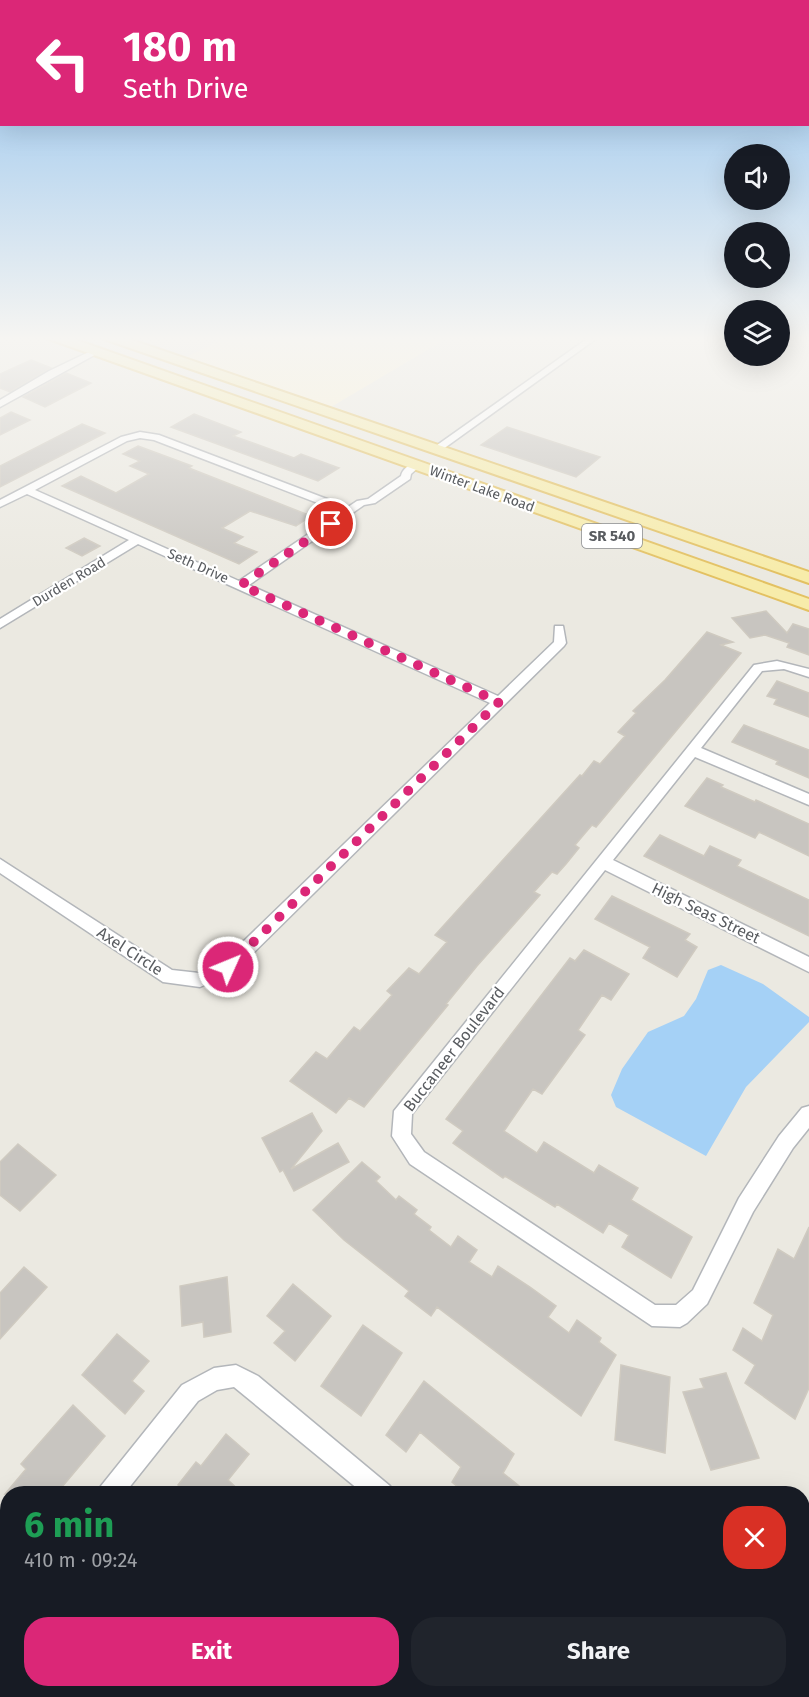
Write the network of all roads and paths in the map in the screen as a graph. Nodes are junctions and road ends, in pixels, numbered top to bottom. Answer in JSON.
{"nodes":[{"id":1,"x":272,"y":415,"type":"edge"},
{"id":2,"x":336,"y":415,"type":"edge"},
{"id":3,"x":485,"y":415,"type":"edge"},
{"id":4,"x":286,"y":420,"type":"junction"},
{"id":5,"x":436,"y":450,"type":"junction"},
{"id":6,"x":411,"y":469,"type":"junction"},
{"id":7,"x":27,"y":490,"type":"junction"},
{"id":8,"x":0,"y":504,"type":"edge"},
{"id":9,"x":349,"y":511,"type":"junction"},
{"id":10,"x":628,"y":516,"type":"junction"},
{"id":11,"x":139,"y":539,"type":"junction"},
{"id":12,"x":809,"y":578,"type":"edge"},
{"id":13,"x":241,"y":585,"type":"junction"},
{"id":14,"x":809,"y":605,"type":"edge"},
{"id":15,"x":0,"y":624,"type":"edge"},
{"id":16,"x":559,"y":629,"type":"dead end"},
{"id":17,"x":809,"y":673,"type":"edge"},
{"id":18,"x":499,"y":702,"type":"junction"},
{"id":19,"x":692,"y":750,"type":"junction"},
{"id":20,"x":809,"y":800,"type":"edge"},
{"id":21,"x":603,"y":862,"type":"junction"},
{"id":22,"x":0,"y":865,"type":"edge"},
{"id":23,"x":809,"y":964,"type":"edge"},
{"id":24,"x":809,"y":1114,"type":"edge"},
{"id":25,"x":115,"y":1486,"type":"edge"},
{"id":26,"x":372,"y":1486,"type":"edge"}],
"edges":[{"from":1,"to":4,"type":"main road","name":"Winter Lake Road","number":"SR 540"},
{"from":2,"to":5,"type":"main road","name":"Winter Lake Road","number":"SR 540"},
{"from":3,"to":5,"type":"street"},
{"from":4,"to":5,"type":"main road"},
{"from":4,"to":6,"type":"main road","name":"Winter Lake Road","number":"SR 540"},
{"from":5,"to":10,"type":"main road","name":"Winter Lake Road","number":"SR 540"},
{"from":6,"to":9,"type":"street"},
{"from":6,"to":10,"type":"main road"},
{"from":6,"to":14,"type":"main road","name":"Winter Lake Road","number":"SR 540"},
{"from":7,"to":8,"type":"street"},
{"from":7,"to":9,"type":"street"},
{"from":7,"to":11,"type":"street","name":"Seth Drive"},
{"from":9,"to":13,"type":"street"},
{"from":10,"to":12,"type":"main road","name":"Winter Lake Road","number":"SR 540"},
{"from":11,"to":13,"type":"street","name":"Seth Drive"},
{"from":11,"to":15,"type":"street","name":"Durden Road"},
{"from":13,"to":18,"type":"street","name":"Seth Drive"},
{"from":16,"to":18,"type":"street","name":"Axel Circle"},
{"from":17,"to":19,"type":"street","name":"Buccaneer Boulevard"},
{"from":18,"to":22,"type":"street","name":"Axel Circle"},
{"from":19,"to":20,"type":"street"},
{"from":19,"to":21,"type":"street","name":"Buccaneer Boulevard"},
{"from":21,"to":23,"type":"street","name":"High Seas Street"},
{"from":21,"to":24,"type":"street","name":"Buccaneer Boulevard"},
{"from":25,"to":26,"type":"street"}]}
